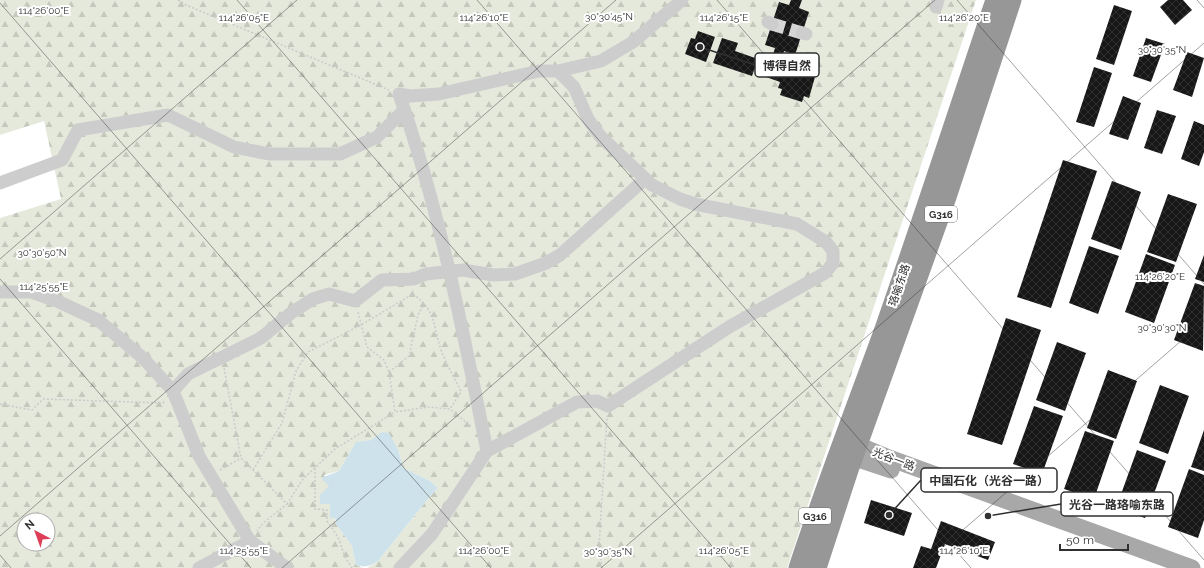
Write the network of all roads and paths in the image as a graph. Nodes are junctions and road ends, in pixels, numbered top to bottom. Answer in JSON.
{"nodes":[{"id":1,"x":178,"y":0,"type":"edge"},
{"id":2,"x":682,"y":0,"type":"edge"},
{"id":3,"x":995,"y":0,"type":"edge"},
{"id":4,"x":1012,"y":0,"type":"edge"},
{"id":5,"x":558,"y":71,"type":"junction"},
{"id":6,"x":399,"y":94,"type":"junction"},
{"id":7,"x":404,"y":110,"type":"junction"},
{"id":8,"x":645,"y":179,"type":"junction"},
{"id":9,"x":0,"y":183,"type":"edge"},
{"id":10,"x":450,"y":272,"type":"junction"},
{"id":11,"x":414,"y":279,"type":"junction"},
{"id":12,"x":0,"y":292,"type":"edge"},
{"id":13,"x":413,"y":294,"type":"junction"},
{"id":14,"x":355,"y":301,"type":"junction"},
{"id":15,"x":425,"y":303,"type":"junction"},
{"id":16,"x":361,"y":325,"type":"junction"},
{"id":17,"x":225,"y":356,"type":"junction"},
{"id":18,"x":389,"y":372,"type":"junction"},
{"id":19,"x":173,"y":391,"type":"junction"},
{"id":20,"x":0,"y":404,"type":"edge"},
{"id":21,"x":608,"y":406,"type":"junction"},
{"id":22,"x":450,"y":409,"type":"junction"},
{"id":23,"x":394,"y":412,"type":"junction"},
{"id":24,"x":483,"y":434,"type":"junction"},
{"id":25,"x":848,"y":448,"type":"junction"},
{"id":26,"x":487,"y":451,"type":"junction"},
{"id":27,"x":241,"y":458,"type":"junction"},
{"id":28,"x":315,"y":468,"type":"junction"},
{"id":29,"x":253,"y":470,"type":"junction"},
{"id":30,"x":209,"y":472,"type":"junction"},
{"id":31,"x":287,"y":504,"type":"junction"},
{"id":32,"x":250,"y":541,"type":"junction"},
{"id":33,"x":199,"y":568,"type":"edge"},
{"id":34,"x":287,"y":568,"type":"edge"},
{"id":35,"x":352,"y":568,"type":"edge"},
{"id":36,"x":400,"y":568,"type":"edge"},
{"id":37,"x":602,"y":568,"type":"edge"},
{"id":38,"x":798,"y":568,"type":"edge"},
{"id":39,"x":817,"y":568,"type":"edge"},
{"id":40,"x":1161,"y":568,"type":"edge"},
{"id":41,"x":1192,"y":568,"type":"edge"}],
"edges":[{"from":1,"to":6,"type":"path"},
{"from":2,"to":5,"type":"street"},
{"from":3,"to":25,"type":"highway","name":"珞喻东路","number":"G316"},
{"from":4,"to":25,"type":"highway","name":"珞喻东路","number":"G316"},
{"from":5,"to":6,"type":"street"},
{"from":5,"to":8,"type":"street"},
{"from":6,"to":7,"type":"street"},
{"from":7,"to":9,"type":"street"},
{"from":7,"to":10,"type":"street"},
{"from":8,"to":10,"type":"street"},
{"from":8,"to":21,"type":"street"},
{"from":10,"to":11,"type":"street"},
{"from":10,"to":24,"type":"street"},
{"from":11,"to":13,"type":"path"},
{"from":11,"to":14,"type":"street"},
{"from":12,"to":19,"type":"street"},
{"from":13,"to":15,"type":"path"},
{"from":13,"to":16,"type":"path"},
{"from":14,"to":16,"type":"path"},
{"from":14,"to":17,"type":"street"},
{"from":15,"to":18,"type":"path"},
{"from":15,"to":22,"type":"path"},
{"from":16,"to":18,"type":"path"},
{"from":16,"to":29,"type":"path"},
{"from":17,"to":19,"type":"street"},
{"from":17,"to":27,"type":"path"},
{"from":18,"to":23,"type":"path"},
{"from":19,"to":20,"type":"path"},
{"from":19,"to":30,"type":"street"},
{"from":21,"to":26,"type":"street"},
{"from":21,"to":37,"type":"path"},
{"from":22,"to":23,"type":"path"},
{"from":22,"to":24,"type":"path"},
{"from":23,"to":28,"type":"path"},
{"from":24,"to":26,"type":"street"},
{"from":25,"to":38,"type":"highway","name":"珞喻东路","number":"G316"},
{"from":25,"to":39,"type":"highway","name":"珞喻东路","number":"G316"},
{"from":25,"to":40,"type":"main road","name":"光谷一路"},
{"from":25,"to":41,"type":"main road","name":"光谷一路"},
{"from":26,"to":36,"type":"street"},
{"from":27,"to":29,"type":"path"},
{"from":27,"to":30,"type":"path"},
{"from":28,"to":31,"type":"path"},
{"from":28,"to":35,"type":"path"},
{"from":29,"to":31,"type":"path"},
{"from":30,"to":32,"type":"street"},
{"from":31,"to":32,"type":"path"},
{"from":32,"to":33,"type":"street"},
{"from":32,"to":34,"type":"street"}]}
